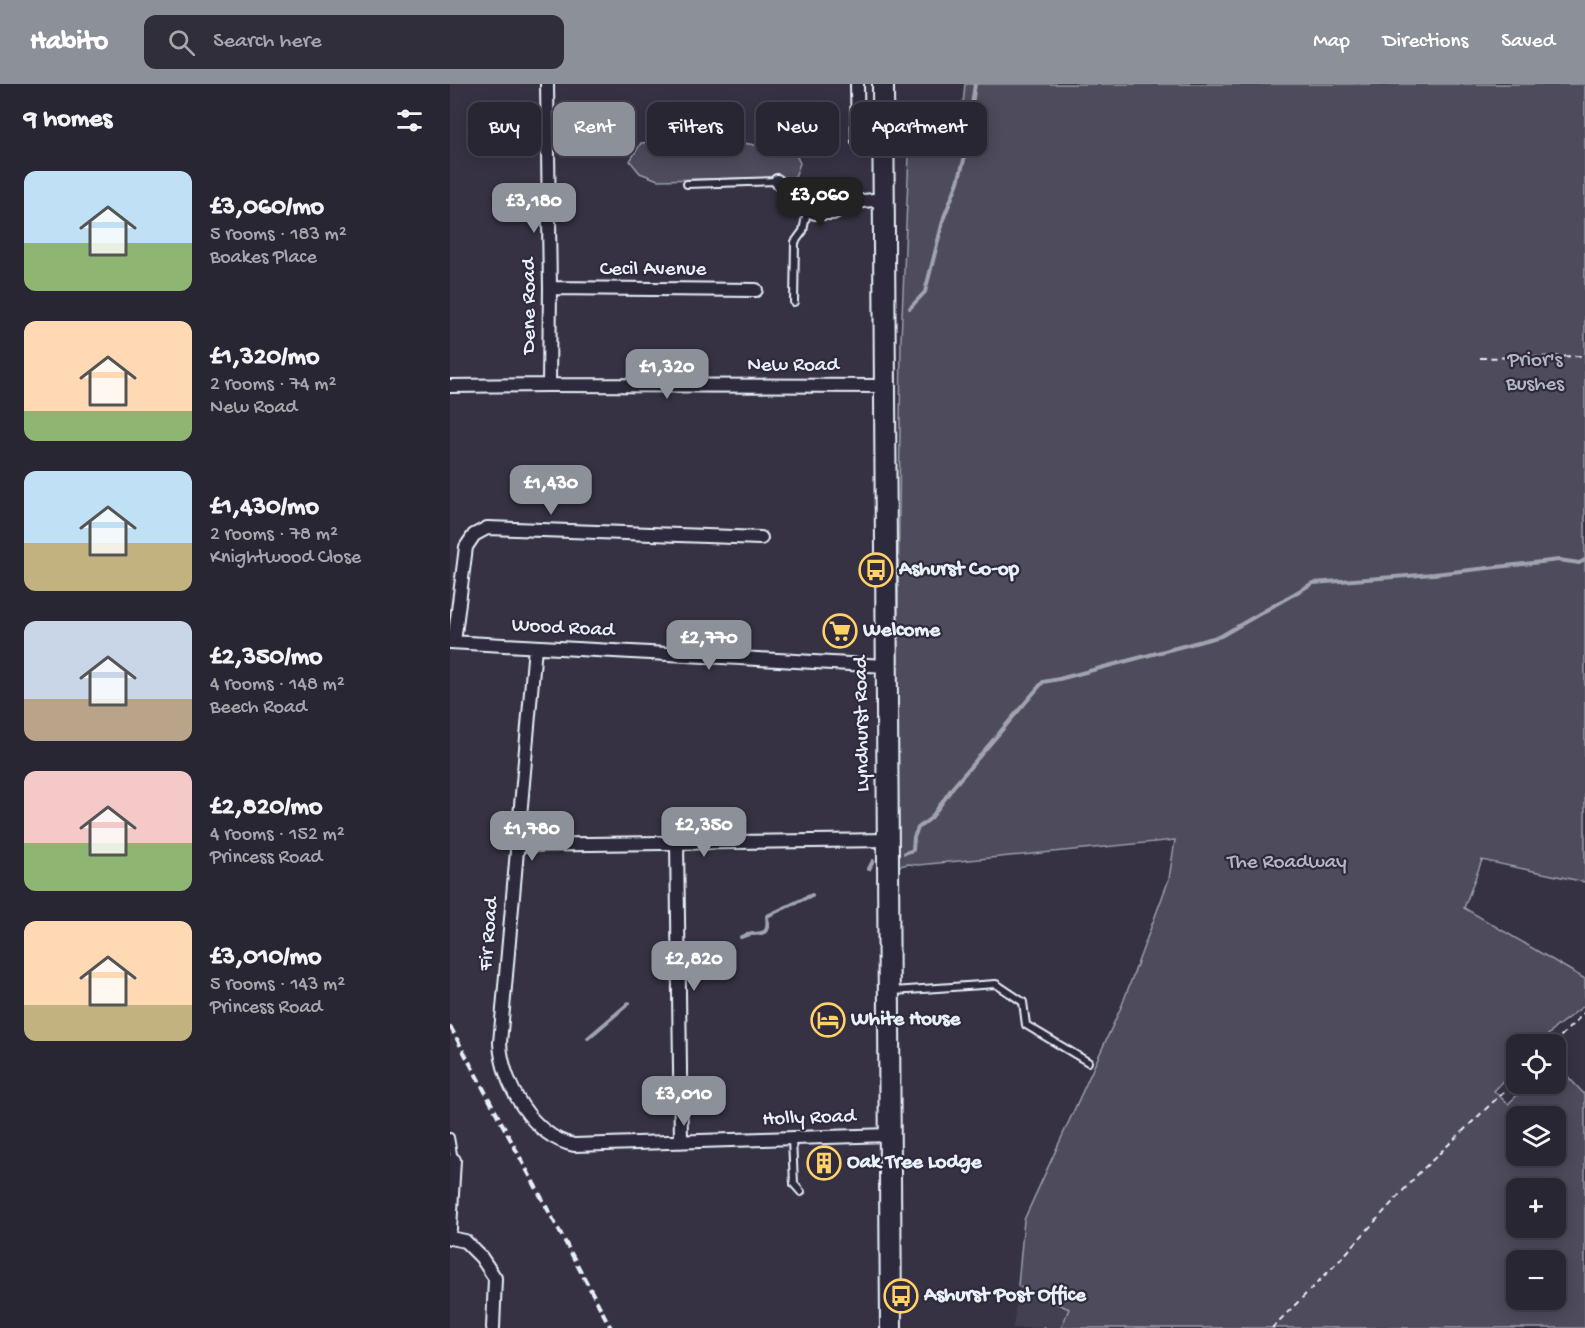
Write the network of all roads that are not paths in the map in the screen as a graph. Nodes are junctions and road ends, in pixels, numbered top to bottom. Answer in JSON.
{"nodes":[{"id":1,"x":547,"y":84,"type":"edge"},
{"id":2,"x":857,"y":84,"type":"edge"},
{"id":3,"x":883,"y":84,"type":"edge"},
{"id":4,"x":857,"y":102,"type":"edge"},
{"id":5,"x":777,"y":182,"type":"joint"},
{"id":6,"x":687,"y":184,"type":"dead end"},
{"id":7,"x":884,"y":199,"type":"junction"},
{"id":8,"x":807,"y":211,"type":"junction"},
{"id":9,"x":550,"y":288,"type":"junction"},
{"id":10,"x":756,"y":290,"type":"dead end"},
{"id":11,"x":794,"y":302,"type":"dead end"},
{"id":12,"x":549,"y":385,"type":"junction"},
{"id":13,"x":450,"y":386,"type":"edge"},
{"id":14,"x":884,"y":386,"type":"junction"},
{"id":15,"x":742,"y":523,"type":"dead end"},
{"id":16,"x":742,"y":537,"type":"junction"},
{"id":17,"x":761,"y":538,"type":"dead end"},
{"id":18,"x":452,"y":642,"type":"edge"},
{"id":19,"x":535,"y":647,"type":"junction"},
{"id":20,"x":886,"y":666,"type":"junction"},
{"id":21,"x":889,"y":840,"type":"junction"},
{"id":22,"x":677,"y":843,"type":"junction"},
{"id":23,"x":518,"y":845,"type":"junction"},
{"id":24,"x":890,"y":991,"type":"junction"},
{"id":25,"x":1088,"y":1062,"type":"dead end"},
{"id":26,"x":508,"y":1080,"type":"joint"},
{"id":27,"x":890,"y":1135,"type":"junction"},
{"id":28,"x":450,"y":1137,"type":"edge"},
{"id":29,"x":792,"y":1139,"type":"junction"},
{"id":30,"x":681,"y":1142,"type":"junction"},
{"id":31,"x":454,"y":1160,"type":"joint"},
{"id":32,"x":801,"y":1192,"type":"dead end"},
{"id":33,"x":450,"y":1229,"type":"edge"},
{"id":34,"x":450,"y":1238,"type":"edge"},
{"id":35,"x":493,"y":1328,"type":"edge"},
{"id":36,"x":891,"y":1328,"type":"edge"}],
"edges":[{"from":1,"to":9,"type":"street","name":"Dene Road"},
{"from":2,"to":4,"type":"street"},
{"from":3,"to":7,"type":"main road","name":"Lyndhurst Road"},
{"from":5,"to":6,"type":"lane"},
{"from":5,"to":8,"type":"street"},
{"from":7,"to":8,"type":"street"},
{"from":7,"to":14,"type":"main road","name":"Lyndhurst Road"},
{"from":8,"to":11,"type":"lane"},
{"from":9,"to":10,"type":"street","name":"Cecil Avenue"},
{"from":9,"to":12,"type":"street","name":"Dene Road"},
{"from":12,"to":13,"type":"street","name":"New Road"},
{"from":12,"to":14,"type":"street","name":"New Road"},
{"from":14,"to":20,"type":"main road","name":"Lyndhurst Road"},
{"from":15,"to":16,"type":"street"},
{"from":16,"to":17,"type":"street"},
{"from":16,"to":18,"type":"street"},
{"from":18,"to":19,"type":"street","name":"Wood Road"},
{"from":19,"to":20,"type":"street","name":"Wood Road"},
{"from":19,"to":23,"type":"street","name":"Fir Road"},
{"from":20,"to":21,"type":"main road","name":"Lyndhurst Road"},
{"from":21,"to":22,"type":"street"},
{"from":21,"to":24,"type":"main road","name":"Lyndhurst Road"},
{"from":22,"to":23,"type":"street"},
{"from":22,"to":30,"type":"street"},
{"from":23,"to":26,"type":"street","name":"Fir Road"},
{"from":24,"to":25,"type":"lane"},
{"from":24,"to":27,"type":"main road","name":"Lyndhurst Road"},
{"from":26,"to":30,"type":"street","name":"Holly Road"},
{"from":27,"to":29,"type":"street","name":"Holly Road"},
{"from":27,"to":36,"type":"main road","name":"Lyndhurst Road"},
{"from":28,"to":31,"type":"lane"},
{"from":29,"to":30,"type":"street","name":"Holly Road"},
{"from":29,"to":32,"type":"lane"},
{"from":31,"to":33,"type":"street"},
{"from":34,"to":35,"type":"street"}]}
